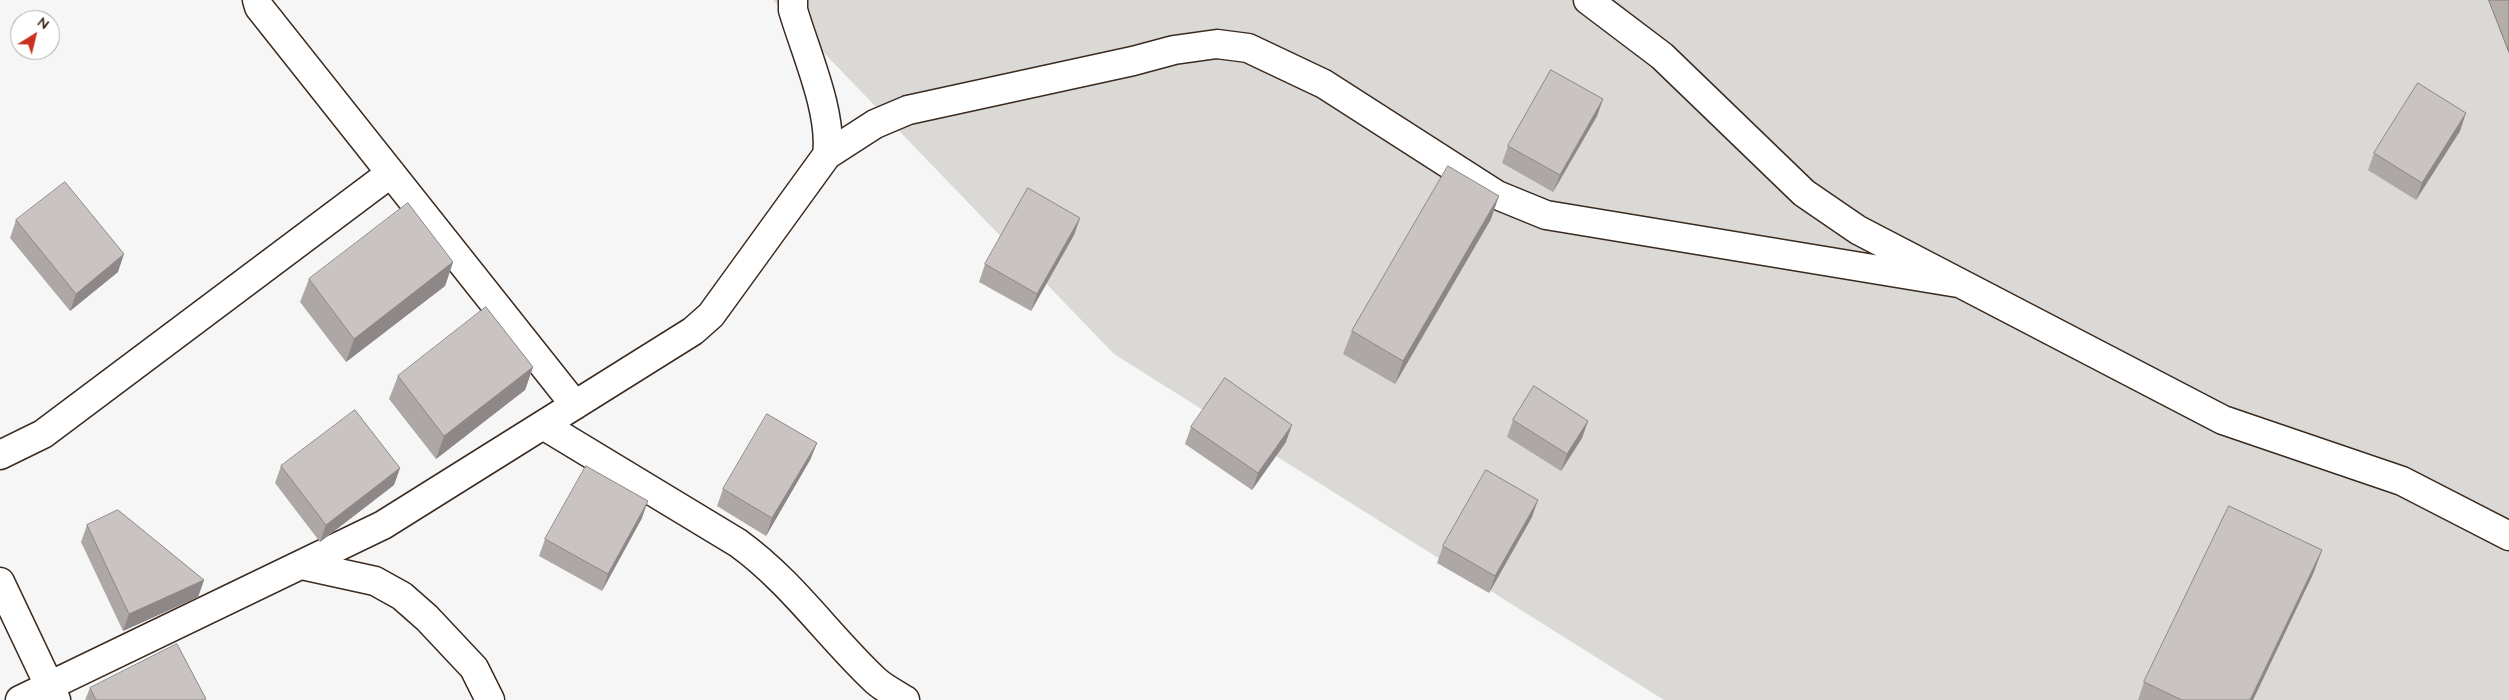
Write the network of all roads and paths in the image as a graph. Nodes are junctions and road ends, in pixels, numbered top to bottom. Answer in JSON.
{"nodes":[{"id":1,"x":257,"y":0,"type":"edge"},
{"id":2,"x":792,"y":0,"type":"edge"},
{"id":3,"x":1588,"y":0,"type":"edge"},
{"id":4,"x":826,"y":155,"type":"junction"},
{"id":5,"x":391,"y":173,"type":"junction"},
{"id":6,"x":1958,"y":283,"type":"junction"},
{"id":7,"x":575,"y":405,"type":"junction"},
{"id":8,"x":544,"y":425,"type":"junction"},
{"id":9,"x":0,"y":455,"type":"edge"},
{"id":10,"x":2509,"y":536,"type":"edge"},
{"id":11,"x":302,"y":565,"type":"junction"},
{"id":12,"x":0,"y":582,"type":"edge"},
{"id":13,"x":53,"y":693,"type":"edge"},
{"id":14,"x":20,"y":700,"type":"edge"},
{"id":15,"x":490,"y":700,"type":"edge"},
{"id":16,"x":905,"y":700,"type":"edge"}],
"edges":[{"from":1,"to":5,"type":"street"},
{"from":2,"to":4,"type":"street"},
{"from":3,"to":6,"type":"street"},
{"from":4,"to":6,"type":"street"},
{"from":4,"to":7,"type":"street"},
{"from":5,"to":7,"type":"street"},
{"from":5,"to":9,"type":"street"},
{"from":6,"to":10,"type":"street"},
{"from":7,"to":8,"type":"street"},
{"from":8,"to":11,"type":"street"},
{"from":8,"to":16,"type":"street"},
{"from":11,"to":13,"type":"street"},
{"from":11,"to":15,"type":"street"},
{"from":12,"to":13,"type":"street"},
{"from":13,"to":14,"type":"street"}]}
